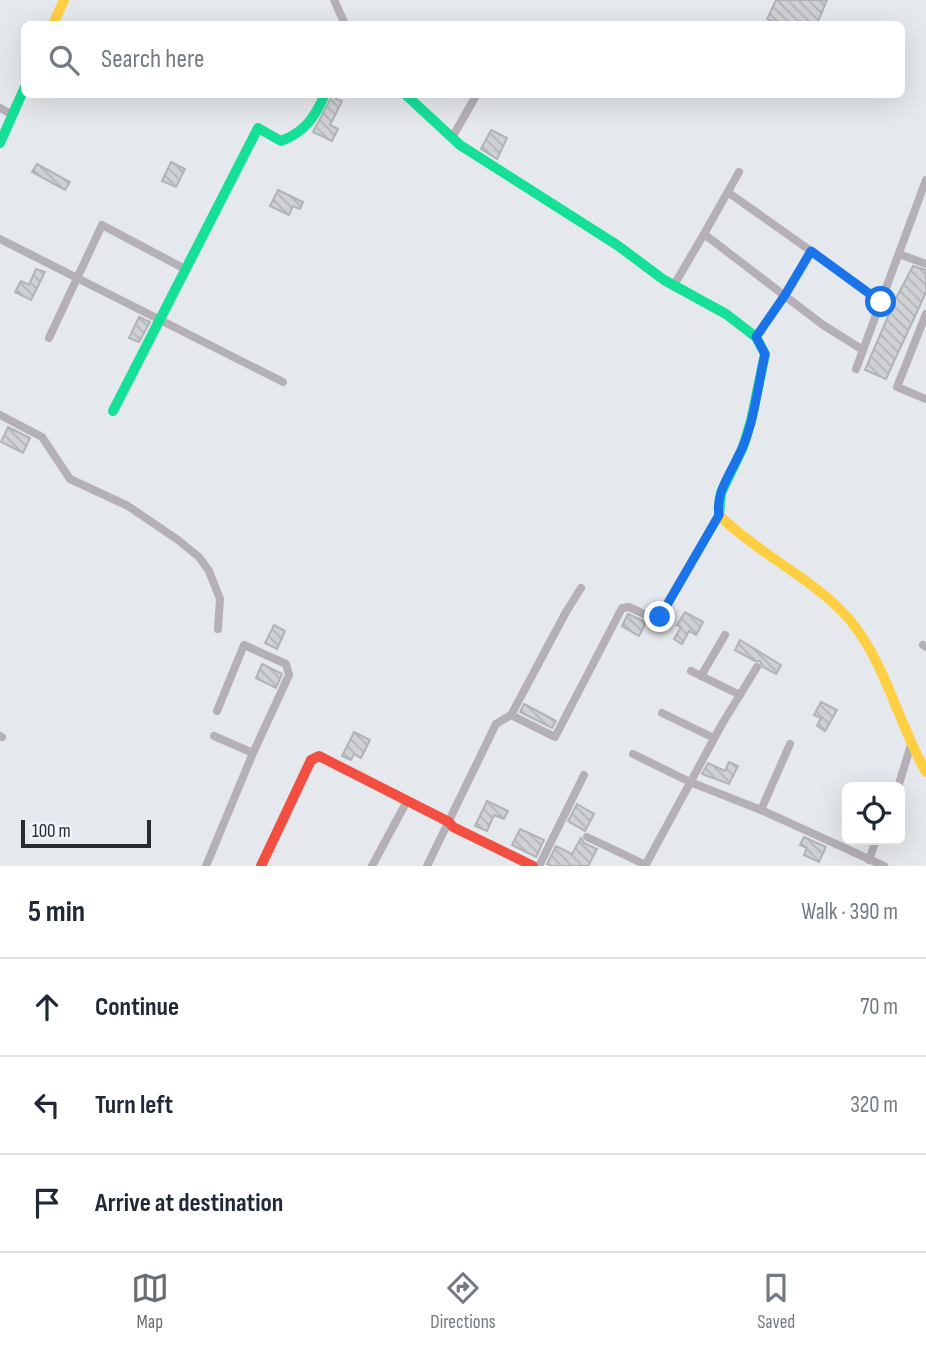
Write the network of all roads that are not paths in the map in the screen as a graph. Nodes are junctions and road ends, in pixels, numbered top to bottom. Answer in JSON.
{"nodes":[{"id":1,"x":64,"y":0,"type":"edge"},
{"id":2,"x":334,"y":0,"type":"edge"},
{"id":3,"x":54,"y":21,"type":"edge"},
{"id":4,"x":344,"y":21,"type":"edge"},
{"id":5,"x":21,"y":96,"type":"edge"},
{"id":6,"x":323,"y":98,"type":"edge"},
{"id":7,"x":410,"y":98,"type":"edge"},
{"id":8,"x":475,"y":98,"type":"edge"},
{"id":9,"x":0,"y":108,"type":"edge"},
{"id":10,"x":13,"y":115,"type":"junction"},
{"id":11,"x":453,"y":136,"type":"junction"},
{"id":12,"x":0,"y":143,"type":"edge"},
{"id":13,"x":739,"y":172,"type":"dead end"},
{"id":14,"x":926,"y":180,"type":"edge"},
{"id":15,"x":729,"y":193,"type":"junction"},
{"id":16,"x":704,"y":234,"type":"junction"},
{"id":17,"x":0,"y":239,"type":"edge"},
{"id":18,"x":811,"y":251,"type":"junction"},
{"id":19,"x":904,"y":256,"type":"dead end"},
{"id":20,"x":926,"y":264,"type":"edge"},
{"id":21,"x":185,"y":269,"type":"junction"},
{"id":22,"x":78,"y":279,"type":"junction"},
{"id":23,"x":674,"y":285,"type":"junction"},
{"id":24,"x":785,"y":295,"type":"junction"},
{"id":25,"x":881,"y":302,"type":"junction"},
{"id":26,"x":926,"y":314,"type":"edge"},
{"id":27,"x":158,"y":320,"type":"junction"},
{"id":28,"x":756,"y":337,"type":"junction"},
{"id":29,"x":49,"y":338,"type":"dead end"},
{"id":30,"x":863,"y":350,"type":"junction"},
{"id":31,"x":856,"y":369,"type":"dead end"},
{"id":32,"x":283,"y":382,"type":"dead end"},
{"id":33,"x":926,"y":399,"type":"edge"},
{"id":34,"x":113,"y":411,"type":"dead end"},
{"id":35,"x":0,"y":415,"type":"edge"},
{"id":36,"x":719,"y":515,"type":"junction"},
{"id":37,"x":581,"y":589,"type":"dead end"},
{"id":38,"x":218,"y":629,"type":"dead end"},
{"id":39,"x":724,"y":635,"type":"dead end"},
{"id":40,"x":757,"y":667,"type":"dead end"},
{"id":41,"x":691,"y":671,"type":"dead end"},
{"id":42,"x":701,"y":676,"type":"junction"},
{"id":43,"x":740,"y":695,"type":"junction"},
{"id":44,"x":217,"y":711,"type":"dead end"},
{"id":45,"x":662,"y":713,"type":"dead end"},
{"id":46,"x":511,"y":715,"type":"junction"},
{"id":47,"x":214,"y":736,"type":"dead end"},
{"id":48,"x":714,"y":738,"type":"junction"},
{"id":49,"x":789,"y":744,"type":"dead end"},
{"id":50,"x":911,"y":745,"type":"junction"},
{"id":51,"x":253,"y":754,"type":"junction"},
{"id":52,"x":633,"y":754,"type":"dead end"},
{"id":53,"x":926,"y":772,"type":"edge"},
{"id":54,"x":584,"y":775,"type":"dead end"},
{"id":55,"x":691,"y":782,"type":"junction"},
{"id":56,"x":900,"y":782,"type":"edge"},
{"id":57,"x":407,"y":801,"type":"junction"},
{"id":58,"x":761,"y":810,"type":"junction"},
{"id":59,"x":449,"y":822,"type":"junction"},
{"id":60,"x":587,"y":837,"type":"dead end"},
{"id":61,"x":874,"y":845,"type":"edge"},
{"id":62,"x":869,"y":860,"type":"junction"},
{"id":63,"x":206,"y":866,"type":"edge"},
{"id":64,"x":261,"y":866,"type":"edge"},
{"id":65,"x":372,"y":866,"type":"edge"},
{"id":66,"x":428,"y":866,"type":"edge"},
{"id":67,"x":533,"y":866,"type":"edge"},
{"id":68,"x":539,"y":866,"type":"edge"},
{"id":69,"x":646,"y":866,"type":"edge"},
{"id":70,"x":884,"y":866,"type":"edge"}],
"edges":[{"from":1,"to":3,"type":"street"},
{"from":2,"to":4,"type":"street"},
{"from":5,"to":10,"type":"street"},
{"from":6,"to":21,"type":"street"},
{"from":7,"to":11,"type":"street"},
{"from":8,"to":11,"type":"street"},
{"from":9,"to":10,"type":"street"},
{"from":10,"to":12,"type":"street"},
{"from":11,"to":23,"type":"street"},
{"from":13,"to":15,"type":"street"},
{"from":14,"to":25,"type":"street"},
{"from":15,"to":16,"type":"street"},
{"from":15,"to":18,"type":"street"},
{"from":16,"to":23,"type":"street"},
{"from":16,"to":24,"type":"street"},
{"from":17,"to":22,"type":"street"},
{"from":18,"to":24,"type":"street"},
{"from":18,"to":25,"type":"street"},
{"from":19,"to":20,"type":"street"},
{"from":21,"to":22,"type":"street"},
{"from":21,"to":27,"type":"street"},
{"from":22,"to":27,"type":"street"},
{"from":22,"to":29,"type":"street"},
{"from":23,"to":28,"type":"street"},
{"from":24,"to":28,"type":"street"},
{"from":24,"to":30,"type":"street"},
{"from":25,"to":30,"type":"street"},
{"from":26,"to":33,"type":"street"},
{"from":27,"to":32,"type":"street"},
{"from":27,"to":34,"type":"street"},
{"from":28,"to":36,"type":"street"},
{"from":30,"to":31,"type":"street"},
{"from":35,"to":38,"type":"street"},
{"from":36,"to":46,"type":"street"},
{"from":36,"to":50,"type":"street"},
{"from":37,"to":46,"type":"street"},
{"from":39,"to":42,"type":"street"},
{"from":40,"to":43,"type":"street"},
{"from":41,"to":42,"type":"street"},
{"from":42,"to":43,"type":"street"},
{"from":43,"to":48,"type":"street"},
{"from":44,"to":51,"type":"street"},
{"from":45,"to":48,"type":"street"},
{"from":46,"to":59,"type":"street"},
{"from":47,"to":51,"type":"street"},
{"from":48,"to":55,"type":"street"},
{"from":49,"to":58,"type":"street"},
{"from":50,"to":53,"type":"street"},
{"from":50,"to":56,"type":"street"},
{"from":51,"to":63,"type":"street"},
{"from":52,"to":55,"type":"street"},
{"from":54,"to":68,"type":"street"},
{"from":55,"to":58,"type":"street"},
{"from":55,"to":69,"type":"street"},
{"from":57,"to":59,"type":"street"},
{"from":57,"to":64,"type":"street"},
{"from":57,"to":65,"type":"street"},
{"from":58,"to":62,"type":"street"},
{"from":59,"to":66,"type":"street"},
{"from":59,"to":67,"type":"street"},
{"from":60,"to":69,"type":"street"},
{"from":61,"to":62,"type":"street"},
{"from":62,"to":70,"type":"street"}]}
